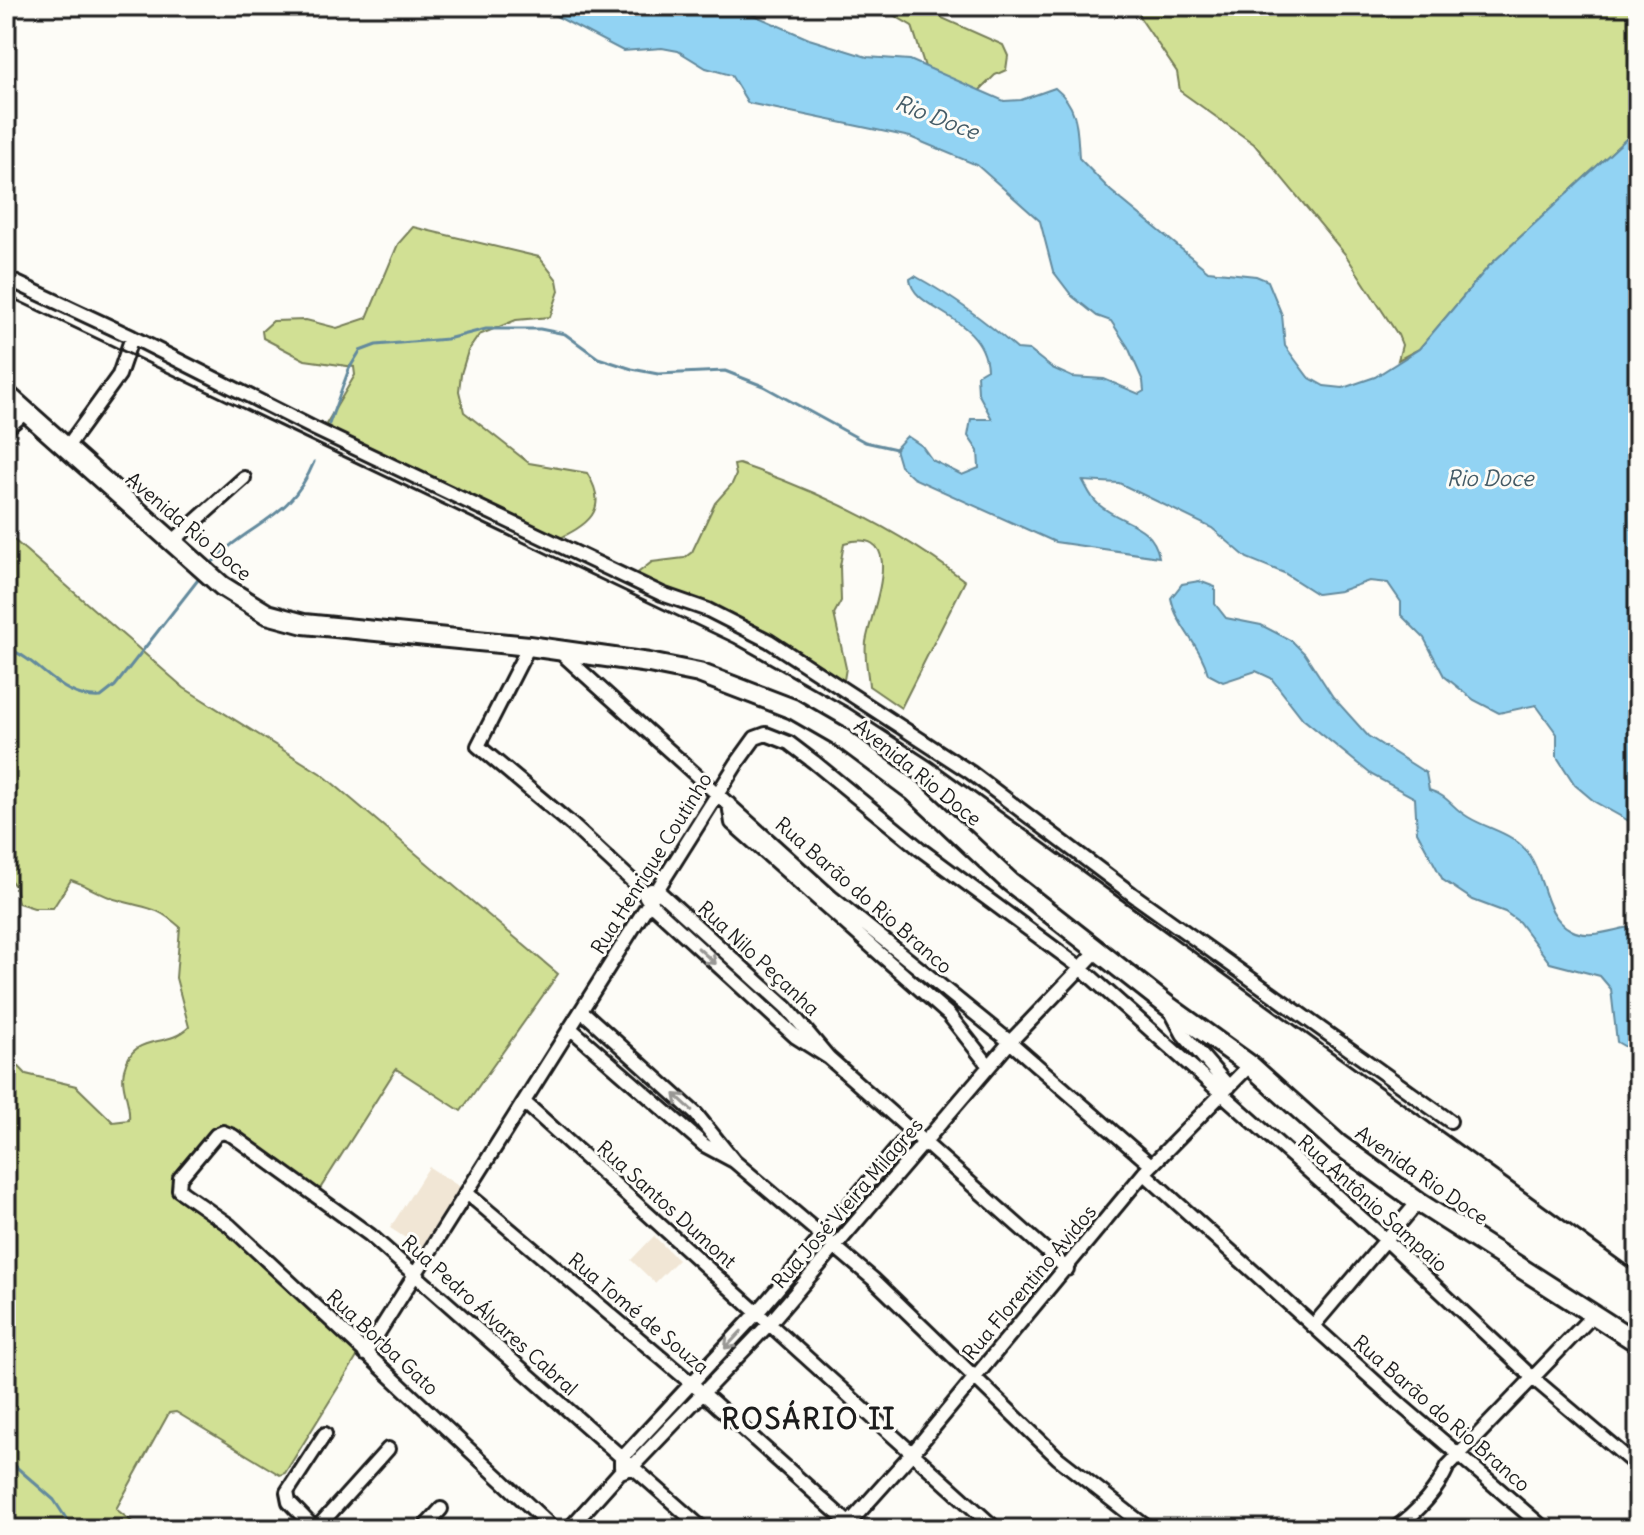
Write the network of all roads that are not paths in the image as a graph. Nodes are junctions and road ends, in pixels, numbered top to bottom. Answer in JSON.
{"nodes":[{"id":1,"x":6,"y":278,"type":"edge"},
{"id":2,"x":132,"y":337,"type":"junction"},
{"id":3,"x":6,"y":394,"type":"edge"},
{"id":4,"x":27,"y":411,"type":"junction"},
{"id":5,"x":6,"y":429,"type":"edge"},
{"id":6,"x":67,"y":447,"type":"junction"},
{"id":7,"x":244,"y":478,"type":"dead end"},
{"id":8,"x":171,"y":543,"type":"junction"},
{"id":9,"x":529,"y":646,"type":"junction"},
{"id":10,"x":557,"y":649,"type":"junction"},
{"id":11,"x":716,"y":796,"type":"junction"},
{"id":12,"x":729,"y":804,"type":"junction"},
{"id":13,"x":641,"y":889,"type":"junction"},
{"id":14,"x":658,"y":891,"type":"junction"},
{"id":15,"x":650,"y":903,"type":"junction"},
{"id":16,"x":1097,"y":951,"type":"junction"},
{"id":17,"x":1081,"y":968,"type":"junction"},
{"id":18,"x":1168,"y":1006,"type":"junction"},
{"id":19,"x":582,"y":1011,"type":"junction"},
{"id":20,"x":570,"y":1028,"type":"junction"},
{"id":21,"x":1010,"y":1042,"type":"junction"},
{"id":22,"x":829,"y":1058,"type":"junction"},
{"id":23,"x":1250,"y":1065,"type":"junction"},
{"id":24,"x":989,"y":1066,"type":"junction"},
{"id":25,"x":1226,"y":1091,"type":"junction"},
{"id":26,"x":524,"y":1102,"type":"junction"},
{"id":27,"x":1450,"y":1121,"type":"dead end"},
{"id":28,"x":911,"y":1132,"type":"junction"},
{"id":29,"x":924,"y":1144,"type":"junction"},
{"id":30,"x":734,"y":1161,"type":"junction"},
{"id":31,"x":1148,"y":1169,"type":"junction"},
{"id":32,"x":179,"y":1190,"type":"joint"},
{"id":33,"x":468,"y":1194,"type":"junction"},
{"id":34,"x":1418,"y":1202,"type":"junction"},
{"id":35,"x":821,"y":1236,"type":"junction"},
{"id":36,"x":1386,"y":1240,"type":"junction"},
{"id":37,"x":834,"y":1246,"type":"junction"},
{"id":38,"x":1067,"y":1269,"type":"junction"},
{"id":39,"x":417,"y":1276,"type":"junction"},
{"id":40,"x":757,"y":1313,"type":"junction"},
{"id":41,"x":1594,"y":1314,"type":"junction"},
{"id":42,"x":769,"y":1324,"type":"junction"},
{"id":43,"x":1313,"y":1326,"type":"junction"},
{"id":44,"x":1638,"y":1343,"type":"edge"},
{"id":45,"x":365,"y":1354,"type":"junction"},
{"id":46,"x":974,"y":1378,"type":"junction"},
{"id":47,"x":1534,"y":1379,"type":"junction"},
{"id":48,"x":692,"y":1384,"type":"junction"},
{"id":49,"x":704,"y":1394,"type":"junction"},
{"id":50,"x":325,"y":1434,"type":"dead end"},
{"id":51,"x":388,"y":1449,"type":"dead end"},
{"id":52,"x":914,"y":1451,"type":"junction"},
{"id":53,"x":1460,"y":1455,"type":"junction"},
{"id":54,"x":624,"y":1466,"type":"junction"},
{"id":55,"x":1638,"y":1467,"type":"edge"},
{"id":56,"x":441,"y":1509,"type":"dead end"},
{"id":57,"x":849,"y":1527,"type":"edge"},
{"id":58,"x":1143,"y":1528,"type":"edge"},
{"id":59,"x":315,"y":1529,"type":"edge"},
{"id":60,"x":423,"y":1529,"type":"edge"},
{"id":61,"x":554,"y":1529,"type":"edge"},
{"id":62,"x":569,"y":1529,"type":"edge"},
{"id":63,"x":703,"y":1529,"type":"edge"},
{"id":64,"x":996,"y":1529,"type":"edge"},
{"id":65,"x":1394,"y":1529,"type":"edge"},
{"id":66,"x":1545,"y":1529,"type":"edge"}],
"edges":[{"from":1,"to":2,"type":"street"},
{"from":2,"to":6,"type":"street"},
{"from":2,"to":27,"type":"street"},
{"from":3,"to":4,"type":"street","name":"Avenida Rio Doce"},
{"from":4,"to":5,"type":"street"},
{"from":4,"to":6,"type":"street","name":"Avenida Rio Doce"},
{"from":6,"to":8,"type":"street","name":"Avenida Rio Doce"},
{"from":7,"to":8,"type":"street"},
{"from":8,"to":9,"type":"street","name":"Avenida Rio Doce"},
{"from":9,"to":10,"type":"street","name":"Avenida Rio Doce"},
{"from":9,"to":13,"type":"street","name":"Rua Nilo Peçanha"},
{"from":10,"to":11,"type":"street","name":"Rua Barão do Rio Branco"},
{"from":10,"to":16,"type":"street","name":"Avenida Rio Doce"},
{"from":11,"to":12,"type":"street","name":"Rua Barão do Rio Branco"},
{"from":11,"to":14,"type":"street","name":"Rua Henrique Coutinho"},
{"from":11,"to":17,"type":"street","name":"Rua Henrique Coutinho"},
{"from":12,"to":21,"type":"street","name":"Rua Barão do Rio Branco"},
{"from":12,"to":24,"type":"street"},
{"from":13,"to":14,"type":"street"},
{"from":13,"to":15,"type":"street","name":"Rua Nilo Peçanha"},
{"from":14,"to":15,"type":"street","name":"Rua Henrique Coutinho"},
{"from":14,"to":22,"type":"street","name":"Rua Nilo Peçanha"},
{"from":15,"to":19,"type":"street","name":"Rua Henrique Coutinho"},
{"from":15,"to":22,"type":"street","name":"Rua Nilo Peçanha","one_way":true},
{"from":16,"to":17,"type":"street","name":"Rua José Vieira Milagres"},
{"from":16,"to":18,"type":"street","name":"Avenida Rio Doce"},
{"from":17,"to":21,"type":"street","name":"Rua José Vieira Milagres"},
{"from":17,"to":25,"type":"street","name":"Rua Antônio Sampaio"},
{"from":18,"to":23,"type":"street","name":"Avenida Rio Doce"},
{"from":18,"to":25,"type":"street"},
{"from":19,"to":20,"type":"street","name":"Rua Henrique Coutinho"},
{"from":30,"to":19,"type":"street","one_way":true},
{"from":20,"to":26,"type":"street","name":"Rua Henrique Coutinho"},
{"from":20,"to":30,"type":"street"},
{"from":21,"to":24,"type":"street","name":"Rua José Vieira Milagres"},
{"from":21,"to":31,"type":"street","name":"Rua Barão do Rio Branco"},
{"from":22,"to":28,"type":"street","name":"Rua Nilo Peçanha"},
{"from":23,"to":25,"type":"street","name":"Rua Florentino Avidos"},
{"from":23,"to":34,"type":"street","name":"Avenida Rio Doce"},
{"from":24,"to":29,"type":"street","name":"Rua José Vieira Milagres"},
{"from":25,"to":31,"type":"street","name":"Rua Florentino Avidos"},
{"from":25,"to":36,"type":"street","name":"Rua Antônio Sampaio"},
{"from":26,"to":33,"type":"street","name":"Rua Henrique Coutinho"},
{"from":26,"to":40,"type":"street","name":"Rua Santos Dumont"},
{"from":28,"to":29,"type":"street","name":"Rua Nilo Peçanha"},
{"from":28,"to":35,"type":"street"},
{"from":29,"to":37,"type":"street","name":"Rua José Vieira Milagres"},
{"from":29,"to":38,"type":"street","name":"Rua Nilo Peçanha"},
{"from":30,"to":35,"type":"street"},
{"from":31,"to":38,"type":"street","name":"Rua Florentino Avidos"},
{"from":31,"to":43,"type":"street","name":"Rua Barão do Rio Branco"},
{"from":32,"to":39,"type":"street","name":"Rua Pedro Álvares Cabral"},
{"from":32,"to":45,"type":"street","name":"Rua Borba Gato"},
{"from":33,"to":39,"type":"street","name":"Rua Henrique Coutinho"},
{"from":33,"to":48,"type":"street","name":"Rua Tomé de Souza"},
{"from":34,"to":36,"type":"street"},
{"from":34,"to":41,"type":"street","name":"Avenida Rio Doce"},
{"from":35,"to":37,"type":"street"},
{"from":35,"to":40,"type":"street"},
{"from":36,"to":43,"type":"street"},
{"from":36,"to":47,"type":"street","name":"Rua Antônio Sampaio"},
{"from":37,"to":42,"type":"street","name":"Rua José Vieira Milagres"},
{"from":37,"to":46,"type":"street"},
{"from":38,"to":46,"type":"street","name":"Rua Florentino Avidos"},
{"from":39,"to":45,"type":"street","name":"Rua Henrique Coutinho"},
{"from":39,"to":54,"type":"street","name":"Rua Pedro Álvares Cabral"},
{"from":40,"to":42,"type":"street","name":"Rua Santos Dumont"},
{"from":40,"to":48,"type":"street","one_way":true},
{"from":41,"to":44,"type":"street","name":"Avenida Rio Doce"},
{"from":41,"to":47,"type":"street"},
{"from":42,"to":49,"type":"street","name":"Rua José Vieira Milagres"},
{"from":42,"to":52,"type":"street","name":"Rua Santos Dumont"},
{"from":43,"to":53,"type":"street","name":"Rua Barão do Rio Branco"},
{"from":45,"to":61,"type":"street","name":"Rua Borba Gato"},
{"from":46,"to":52,"type":"street","name":"Rua Florentino Avidos"},
{"from":46,"to":58,"type":"street"},
{"from":47,"to":53,"type":"street"},
{"from":47,"to":55,"type":"street","name":"Rua Antônio Sampaio"},
{"from":48,"to":49,"type":"street","name":"Rua Tomé de Souza"},
{"from":48,"to":54,"type":"street"},
{"from":49,"to":54,"type":"street","name":"Rua José Vieira Milagres"},
{"from":49,"to":57,"type":"street","name":"Rua Tomé de Souza"},
{"from":50,"to":59,"type":"street"},
{"from":51,"to":59,"type":"street"},
{"from":52,"to":57,"type":"street","name":"Rua Florentino Avidos"},
{"from":52,"to":64,"type":"street","name":"Rua Santos Dumont"},
{"from":53,"to":65,"type":"street"},
{"from":53,"to":66,"type":"street","name":"Rua Barão do Rio Branco"},
{"from":54,"to":62,"type":"street","name":"Rua José Vieira Milagres"},
{"from":54,"to":63,"type":"street","name":"Rua Pedro Álvares Cabral"},
{"from":56,"to":60,"type":"street"}]}
